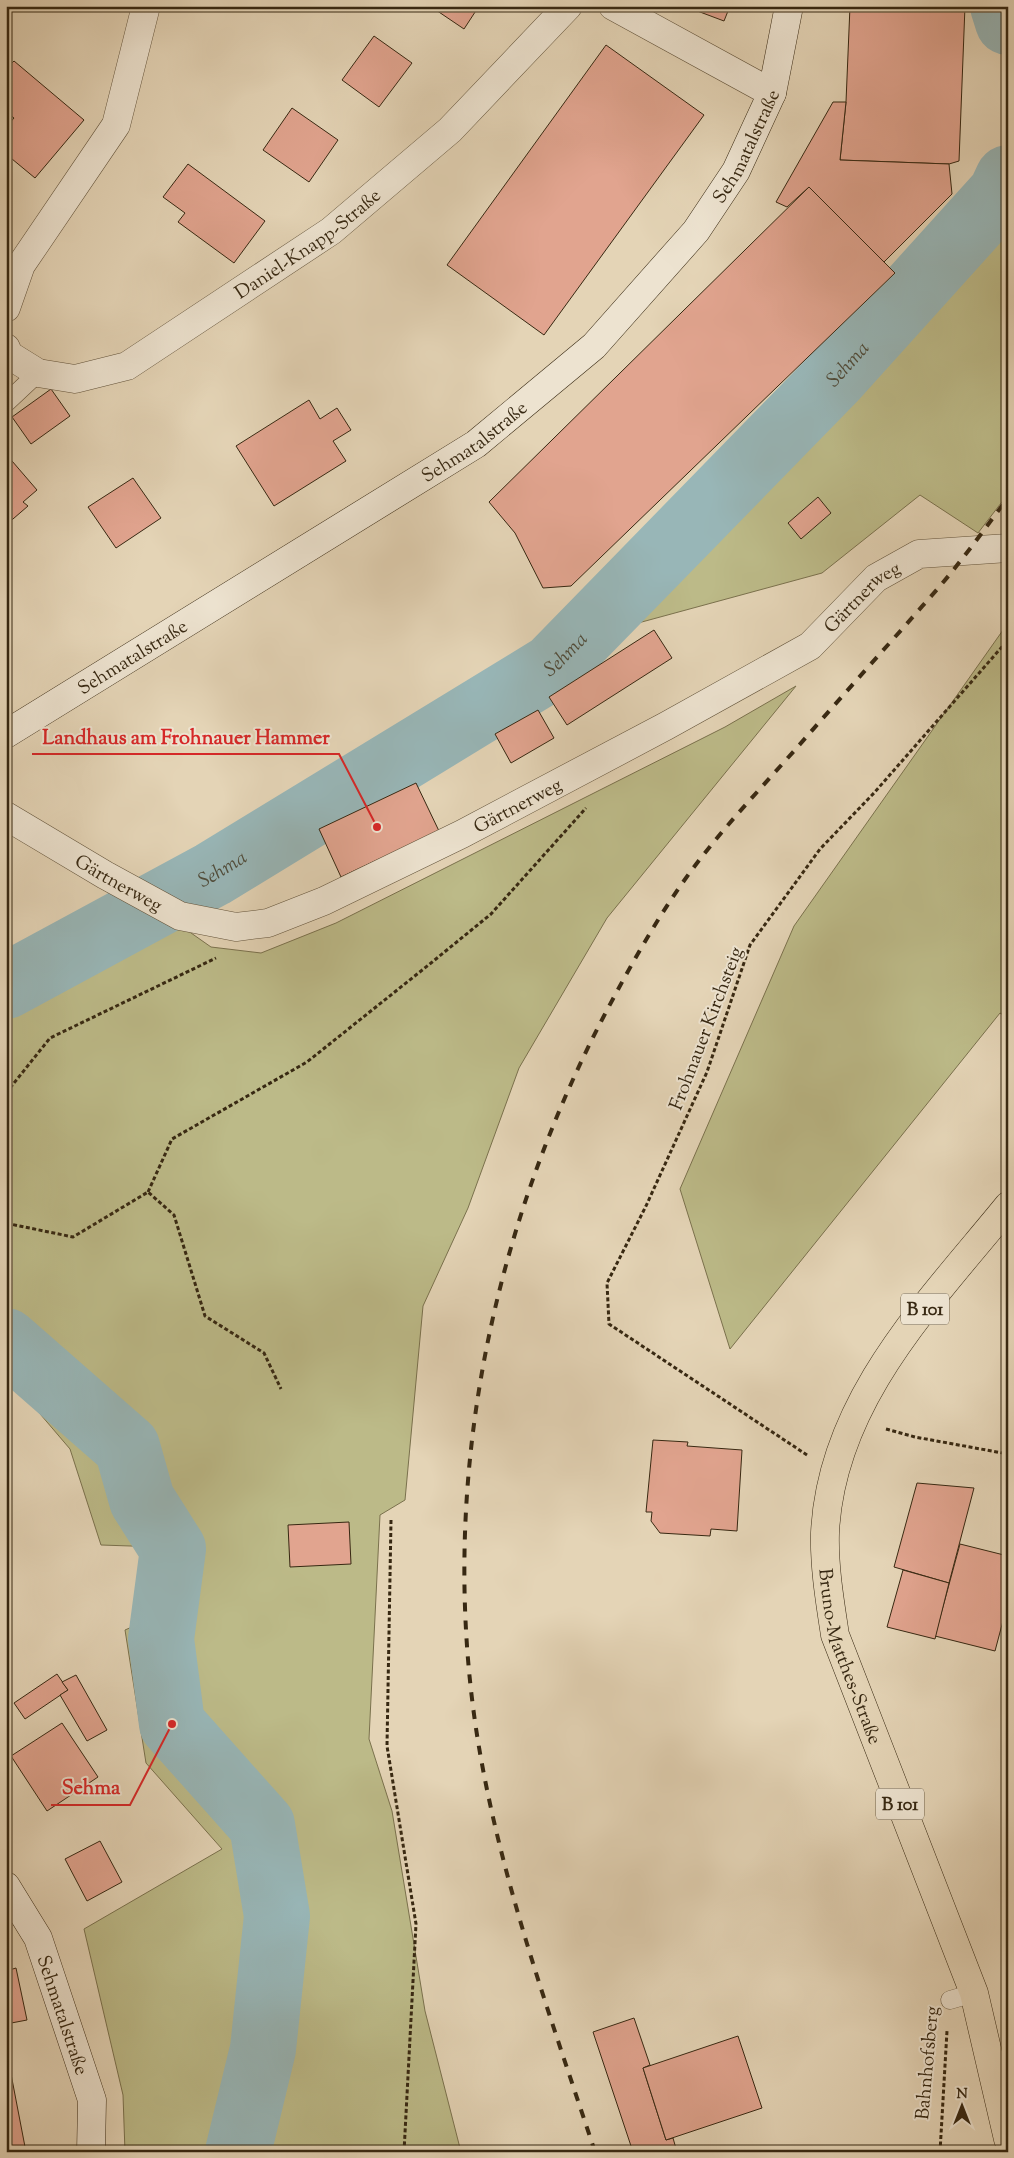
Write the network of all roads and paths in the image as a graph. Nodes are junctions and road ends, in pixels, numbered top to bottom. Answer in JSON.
{"nodes":[{"id":1,"x":146,"y":6,"type":"edge"},
{"id":2,"x":568,"y":6,"type":"edge"},
{"id":3,"x":613,"y":6,"type":"edge"},
{"id":4,"x":789,"y":6,"type":"edge"},
{"id":5,"x":772,"y":93,"type":"junction"},
{"id":6,"x":6,"y":308,"type":"edge"},
{"id":7,"x":6,"y":348,"type":"edge"},
{"id":8,"x":38,"y":373,"type":"junction"},
{"id":9,"x":6,"y":403,"type":"edge"},
{"id":10,"x":1008,"y":548,"type":"edge"},
{"id":11,"x":1008,"y":640,"type":"edge"},
{"id":12,"x":6,"y":734,"type":"edge"},
{"id":13,"x":589,"y":804,"type":"dead end"},
{"id":14,"x":6,"y":816,"type":"edge"},
{"id":15,"x":236,"y":927,"type":"junction"},
{"id":16,"x":6,"y":1094,"type":"edge"},
{"id":17,"x":148,"y":1192,"type":"junction"},
{"id":18,"x":1008,"y":1206,"type":"edge"},
{"id":19,"x":6,"y":1215,"type":"edge"},
{"id":20,"x":281,"y":1389,"type":"dead end"},
{"id":21,"x":915,"y":1437,"type":"dead end"},
{"id":22,"x":1008,"y":1454,"type":"edge"},
{"id":23,"x":836,"y":1466,"type":"junction"},
{"id":24,"x":391,"y":1520,"type":"dead end"},
{"id":25,"x":6,"y":1886,"type":"edge"},
{"id":26,"x":962,"y":1997,"type":"junction"},
{"id":27,"x":1008,"y":2139,"type":"edge"},
{"id":28,"x":92,"y":2152,"type":"edge"},
{"id":29,"x":404,"y":2152,"type":"edge"},
{"id":30,"x":940,"y":2152,"type":"edge"}],
"edges":[{"from":1,"to":6,"type":"street"},
{"from":2,"to":8,"type":"street","name":"Daniel-Knapp-Straße"},
{"from":3,"to":5,"type":"street"},
{"from":4,"to":5,"type":"street","name":"Sehmatalstraße"},
{"from":5,"to":12,"type":"street","name":"Sehmatalstraße"},
{"from":7,"to":8,"type":"street","name":"Daniel-Knapp-Straße"},
{"from":8,"to":9,"type":"lane"},
{"from":10,"to":15,"type":"street","name":"Gärtnerweg"},
{"from":11,"to":23,"type":"path","name":"Frohnauer Kirchsteig"},
{"from":13,"to":17,"type":"path"},
{"from":14,"to":15,"type":"street","name":"Gärtnerweg"},
{"from":15,"to":16,"type":"path"},
{"from":17,"to":19,"type":"path"},
{"from":17,"to":20,"type":"path"},
{"from":18,"to":23,"type":"main road","name":"Bruno-Matthes-Straße","number":"B 101"},
{"from":21,"to":22,"type":"path"},
{"from":23,"to":26,"type":"main road","name":"Bruno-Matthes-Straße","number":"B 101"},
{"from":24,"to":29,"type":"path"},
{"from":25,"to":28,"type":"street","name":"Sehmatalstraße"},
{"from":26,"to":27,"type":"main road","name":"Bruno-Matthes-Straße","number":"B 101"},
{"from":26,"to":30,"type":"path","name":"Bahnhofsberg"}]}
